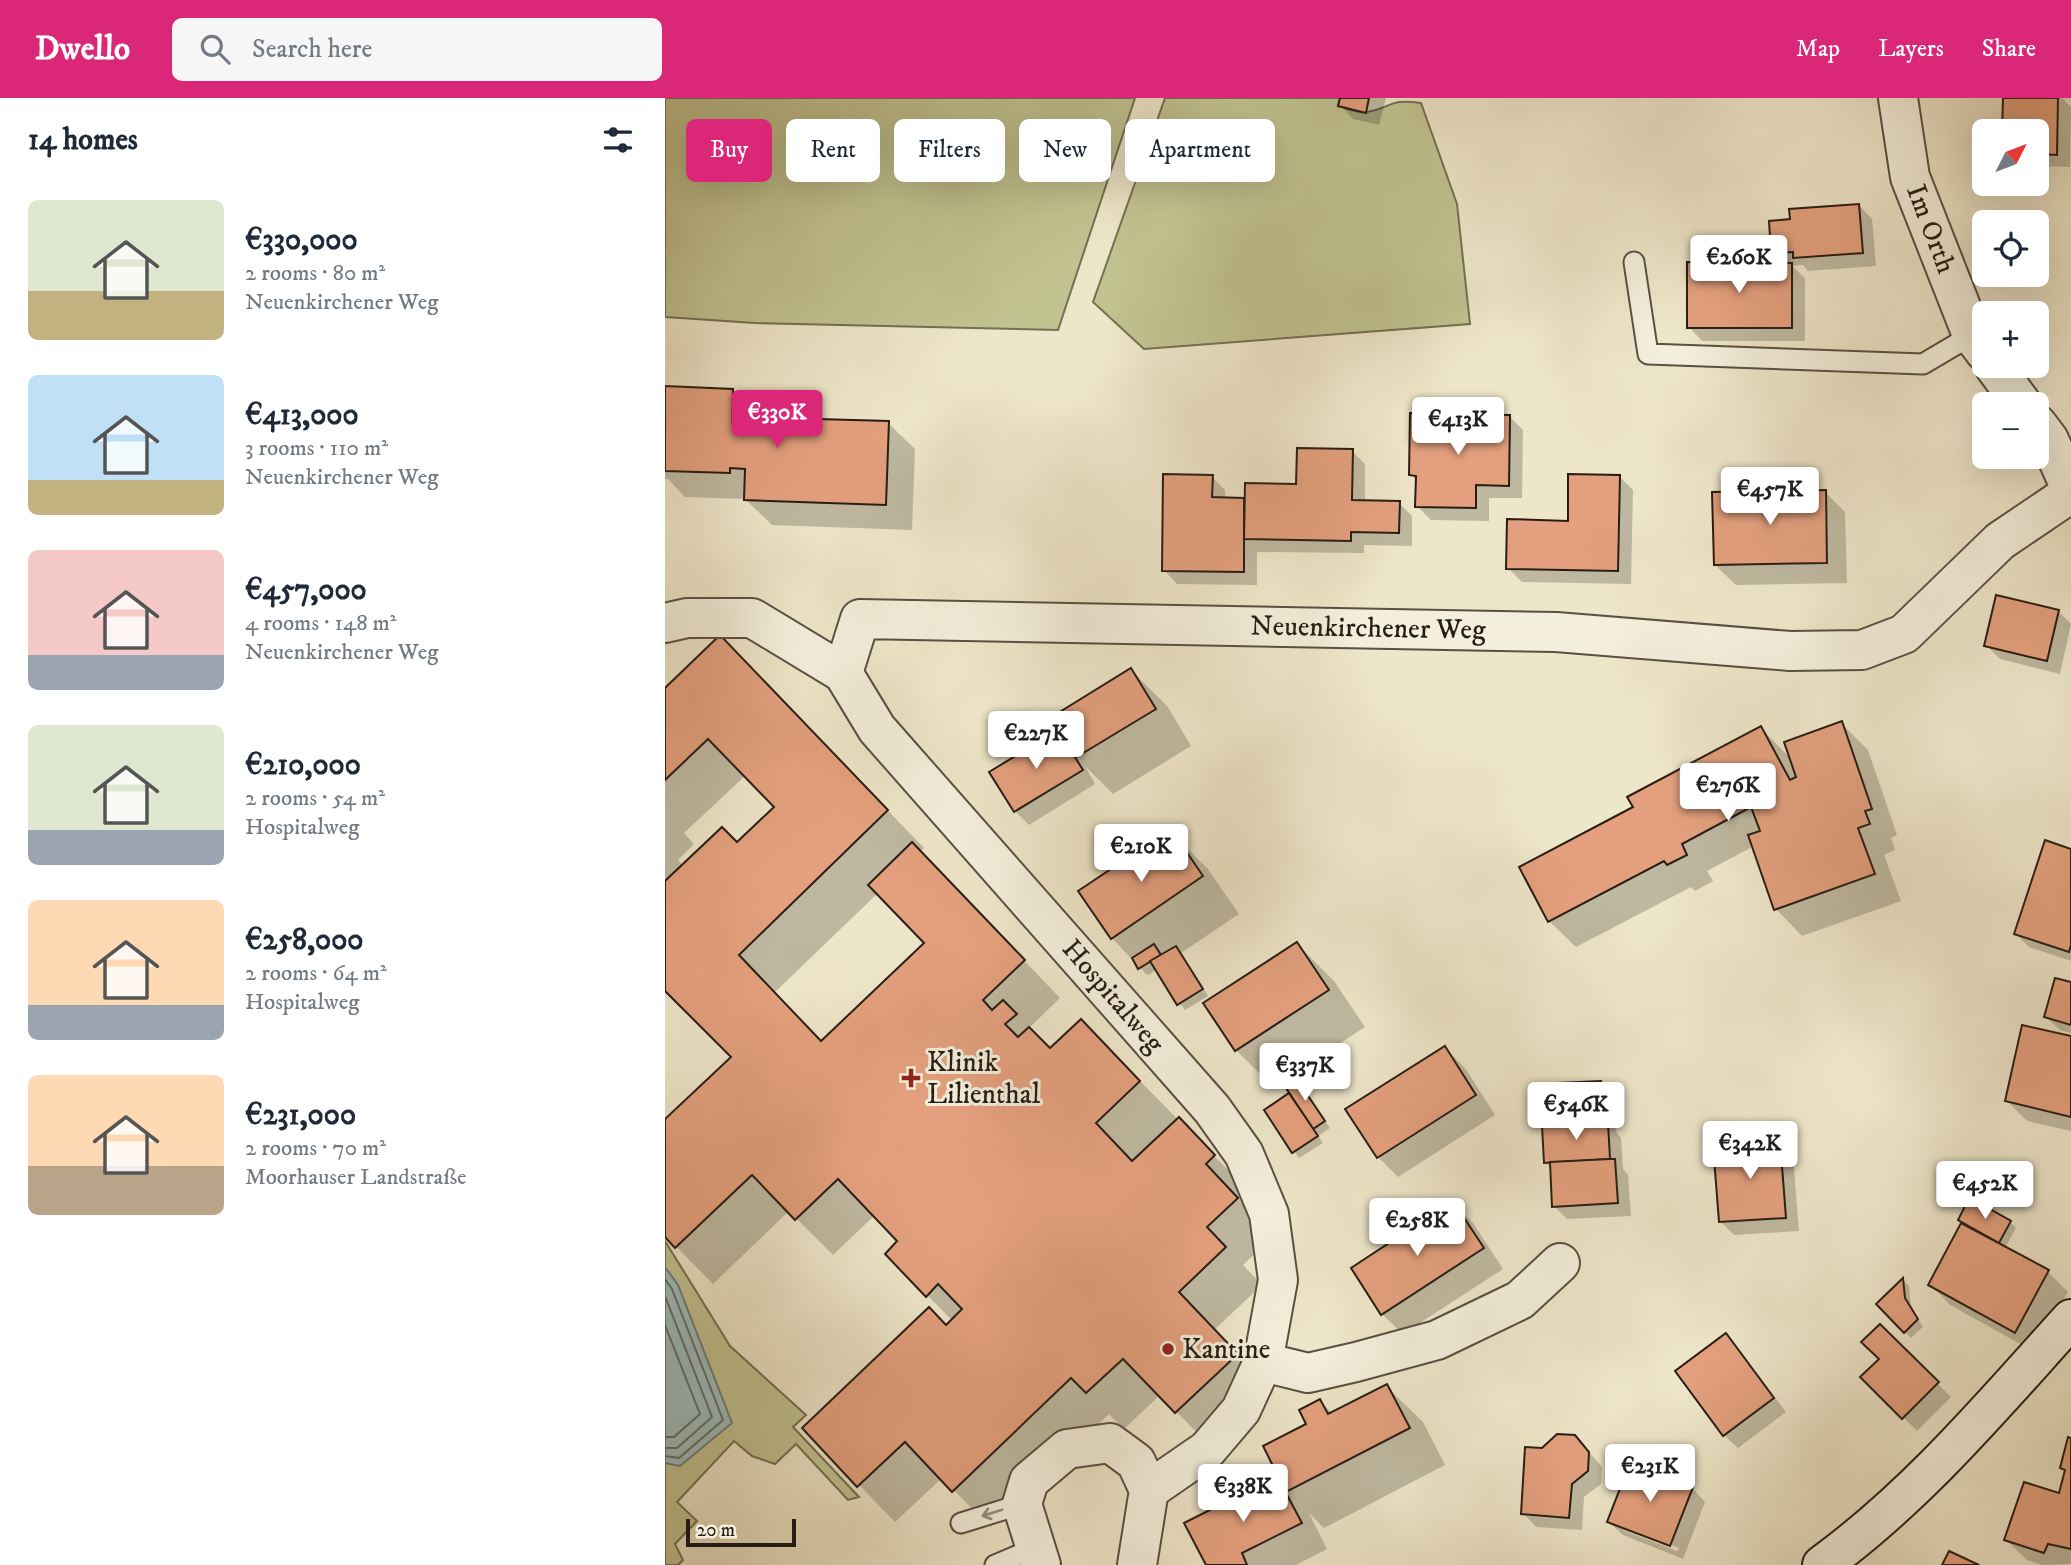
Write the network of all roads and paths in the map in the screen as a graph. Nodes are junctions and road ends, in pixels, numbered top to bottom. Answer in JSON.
{"nodes":[{"id":1,"x":1898,"y":98,"type":"edge"},
{"id":2,"x":1634,"y":262,"type":"dead end"},
{"id":3,"x":1972,"y":329,"type":"edge"},
{"id":4,"x":1972,"y":346,"type":"edge"},
{"id":5,"x":2049,"y":440,"type":"edge"},
{"id":6,"x":2071,"y":491,"type":"edge"},
{"id":7,"x":665,"y":623,"type":"edge"},
{"id":8,"x":843,"y":673,"type":"junction"},
{"id":9,"x":1560,"y":1263,"type":"dead end"},
{"id":10,"x":2071,"y":1319,"type":"edge"},
{"id":11,"x":1263,"y":1362,"type":"junction"},
{"id":12,"x":1149,"y":1490,"type":"junction"},
{"id":13,"x":1022,"y":1504,"type":"junction"},
{"id":14,"x":961,"y":1523,"type":"dead end"},
{"id":15,"x":1038,"y":1557,"type":"edge"},
{"id":16,"x":1837,"y":1561,"type":"edge"},
{"id":17,"x":995,"y":1565,"type":"edge"},
{"id":18,"x":1137,"y":1565,"type":"edge"}],
"edges":[{"from":1,"to":3,"type":"street","name":"Im Orth"},
{"from":2,"to":4,"type":"lane"},
{"from":5,"to":6,"type":"street"},
{"from":6,"to":8,"type":"street","name":"Neuenkirchener Weg"},
{"from":7,"to":8,"type":"street"},
{"from":8,"to":11,"type":"street","name":"Hospitalweg"},
{"from":9,"to":11,"type":"street"},
{"from":10,"to":16,"type":"street"},
{"from":11,"to":12,"type":"street","name":"Hospitalweg"},
{"from":12,"to":13,"type":"street"},
{"from":12,"to":18,"type":"street"},
{"from":13,"to":14,"type":"lane","one_way":true},
{"from":13,"to":15,"type":"street"},
{"from":15,"to":17,"type":"lane"}]}
